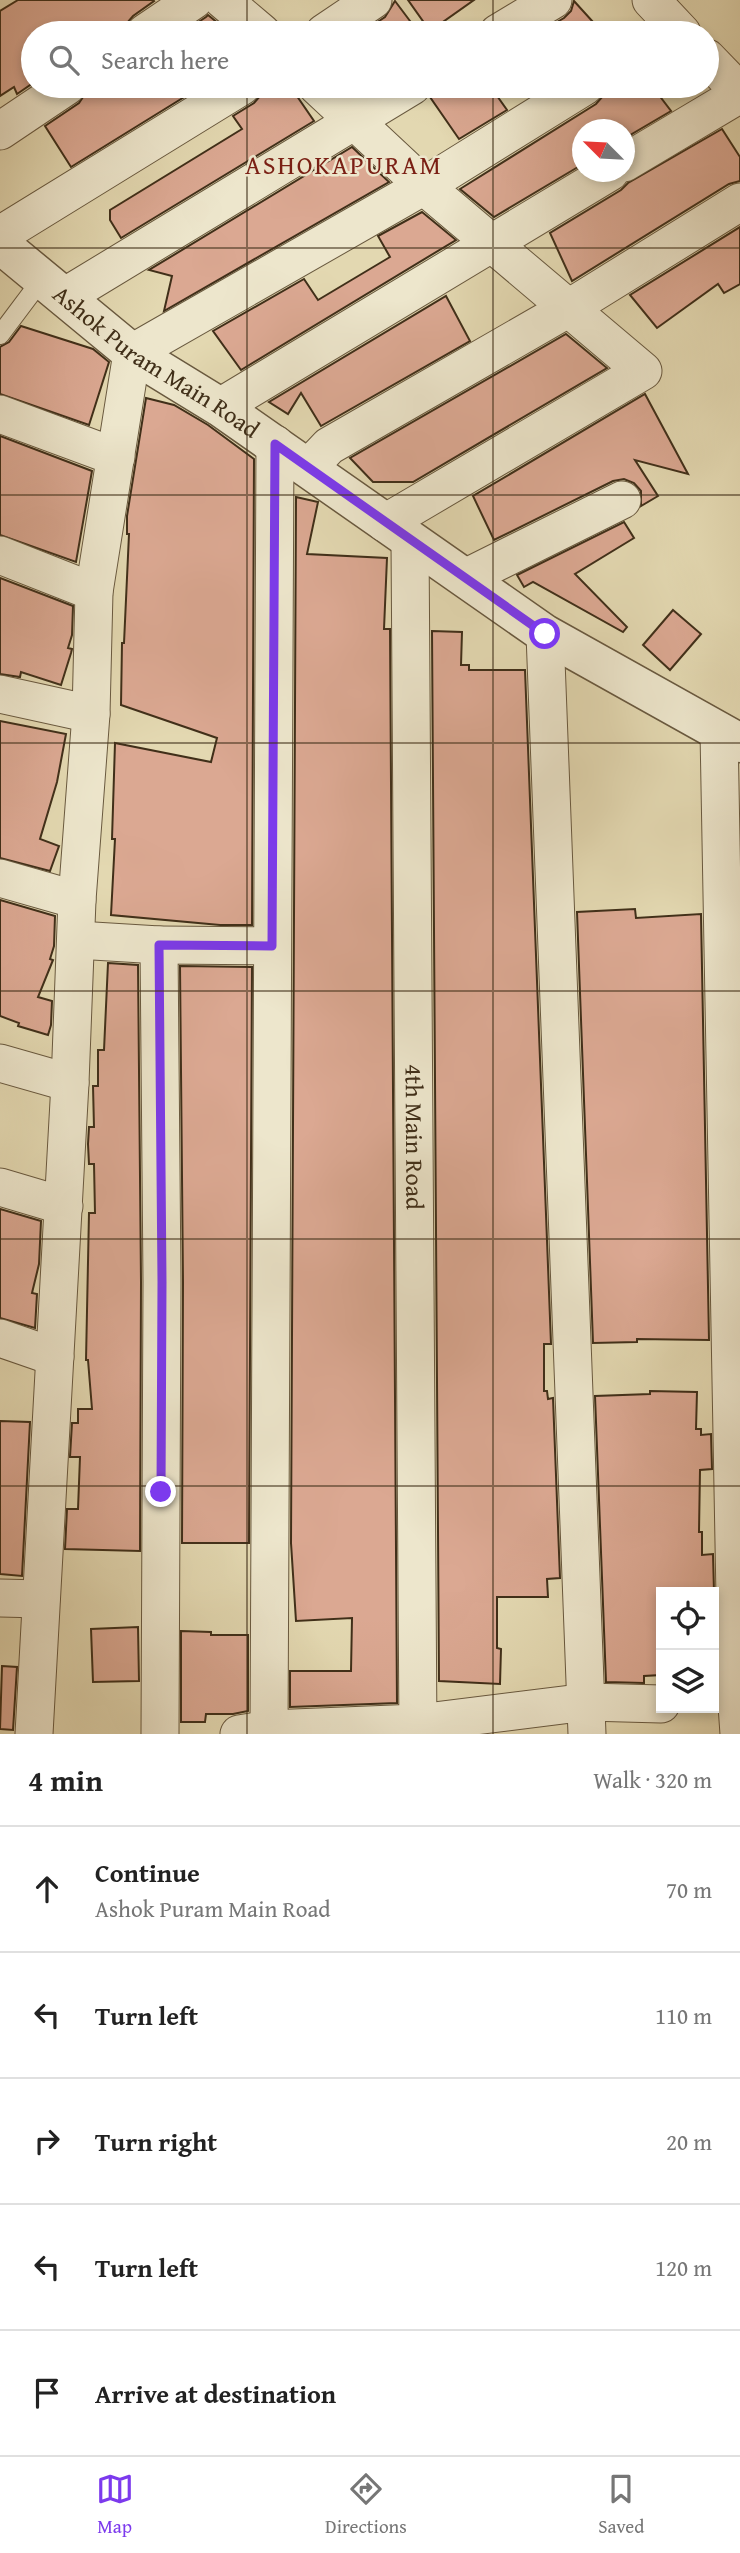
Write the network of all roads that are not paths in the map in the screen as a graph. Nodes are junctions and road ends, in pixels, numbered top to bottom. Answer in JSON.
{"nodes":[{"id":1,"x":194,"y":0,"type":"edge"},
{"id":2,"x":223,"y":0,"type":"edge"},
{"id":3,"x":373,"y":0,"type":"edge"},
{"id":4,"x":553,"y":0,"type":"edge"},
{"id":5,"x":163,"y":21,"type":"edge"},
{"id":6,"x":248,"y":21,"type":"edge"},
{"id":7,"x":342,"y":21,"type":"edge"},
{"id":8,"x":518,"y":21,"type":"edge"},
{"id":9,"x":719,"y":71,"type":"edge"},
{"id":10,"x":740,"y":93,"type":"edge"},
{"id":11,"x":49,"y":98,"type":"edge"},
{"id":12,"x":223,"y":98,"type":"edge"},
{"id":13,"x":330,"y":98,"type":"edge"},
{"id":14,"x":392,"y":98,"type":"edge"},
{"id":15,"x":566,"y":98,"type":"edge"},
{"id":16,"x":354,"y":121,"type":"junction"},
{"id":17,"x":0,"y":131,"type":"edge"},
{"id":18,"x":635,"y":157,"type":"edge"},
{"id":19,"x":593,"y":182,"type":"edge"},
{"id":20,"x":424,"y":186,"type":"junction"},
{"id":21,"x":740,"y":202,"type":"edge"},
{"id":22,"x":0,"y":235,"type":"edge"},
{"id":23,"x":491,"y":243,"type":"junction"},
{"id":24,"x":0,"y":244,"type":"edge"},
{"id":25,"x":53,"y":288,"type":"junction"},
{"id":26,"x":569,"y":308,"type":"junction"},
{"id":27,"x":0,"y":335,"type":"edge"},
{"id":28,"x":132,"y":353,"type":"junction"},
{"id":29,"x":220,"y":407,"type":"junction"},
{"id":30,"x":0,"y":414,"type":"edge"},
{"id":31,"x":275,"y":444,"type":"junction"},
{"id":32,"x":116,"y":457,"type":"junction"},
{"id":33,"x":308,"y":468,"type":"junction"},
{"id":34,"x":622,"y":500,"type":"dead end"},
{"id":35,"x":397,"y":532,"type":"junction"},
{"id":36,"x":0,"y":555,"type":"edge"},
{"id":37,"x":465,"y":578,"type":"junction"},
{"id":38,"x":94,"y":592,"type":"junction"},
{"id":39,"x":545,"y":634,"type":"junction"},
{"id":40,"x":0,"y":694,"type":"edge"},
{"id":41,"x":91,"y":714,"type":"junction"},
{"id":42,"x":730,"y":737,"type":"edge"},
{"id":43,"x":0,"y":878,"type":"edge"},
{"id":44,"x":77,"y":900,"type":"junction"},
{"id":45,"x":77,"y":940,"type":"junction"},
{"id":46,"x":159,"y":945,"type":"junction"},
{"id":47,"x":272,"y":946,"type":"junction"},
{"id":48,"x":0,"y":1063,"type":"edge"},
{"id":49,"x":70,"y":1083,"type":"junction"},
{"id":50,"x":0,"y":1186,"type":"edge"},
{"id":51,"x":64,"y":1206,"type":"junction"},
{"id":52,"x":0,"y":1338,"type":"edge"},
{"id":53,"x":55,"y":1357,"type":"junction"},
{"id":54,"x":0,"y":1598,"type":"edge"},
{"id":55,"x":41,"y":1599,"type":"junction"},
{"id":56,"x":656,"y":1705,"type":"edge"},
{"id":57,"x":732,"y":1712,"type":"edge"},
{"id":58,"x":587,"y":1718,"type":"edge"},
{"id":59,"x":418,"y":1728,"type":"edge"},
{"id":60,"x":259,"y":1732,"type":"edge"},
{"id":61,"x":34,"y":1734,"type":"edge"},
{"id":62,"x":160,"y":1734,"type":"edge"}],
"edges":[{"from":1,"to":5,"type":"street"},
{"from":2,"to":6,"type":"street"},
{"from":3,"to":7,"type":"street"},
{"from":4,"to":8,"type":"street"},
{"from":9,"to":10,"type":"street"},
{"from":10,"to":18,"type":"street"},
{"from":11,"to":17,"type":"street"},
{"from":12,"to":22,"type":"street"},
{"from":13,"to":16,"type":"street"},
{"from":14,"to":16,"type":"street"},
{"from":15,"to":20,"type":"street"},
{"from":16,"to":20,"type":"street"},
{"from":16,"to":25,"type":"street"},
{"from":19,"to":23,"type":"street"},
{"from":20,"to":23,"type":"street"},
{"from":20,"to":28,"type":"street"},
{"from":21,"to":26,"type":"street"},
{"from":23,"to":26,"type":"street"},
{"from":23,"to":29,"type":"street"},
{"from":24,"to":25,"type":"street","name":"Ashok Puram Main Road"},
{"from":25,"to":27,"type":"lane"},
{"from":25,"to":28,"type":"street","name":"Ashok Puram Main Road"},
{"from":26,"to":33,"type":"street"},
{"from":26,"to":35,"type":"street"},
{"from":28,"to":29,"type":"street","name":"Ashok Puram Main Road"},
{"from":28,"to":32,"type":"street"},
{"from":29,"to":31,"type":"street","name":"Ashok Puram Main Road"},
{"from":30,"to":32,"type":"street"},
{"from":31,"to":33,"type":"street","name":"Ashok Puram Main Road"},
{"from":31,"to":47,"type":"street"},
{"from":32,"to":38,"type":"street"},
{"from":33,"to":35,"type":"street","name":"Ashok Puram Main Road"},
{"from":34,"to":37,"type":"street"},
{"from":35,"to":37,"type":"street","name":"Ashok Puram Main Road"},
{"from":35,"to":59,"type":"street","name":"4th Main Road"},
{"from":36,"to":38,"type":"street"},
{"from":37,"to":39,"type":"street","name":"Ashok Puram Main Road"},
{"from":38,"to":41,"type":"street"},
{"from":39,"to":42,"type":"street","name":"Ashok Puram Main Road"},
{"from":39,"to":58,"type":"street"},
{"from":40,"to":41,"type":"street"},
{"from":41,"to":44,"type":"street"},
{"from":42,"to":57,"type":"street"},
{"from":43,"to":44,"type":"street"},
{"from":44,"to":45,"type":"street"},
{"from":45,"to":46,"type":"street"},
{"from":45,"to":49,"type":"street"},
{"from":46,"to":47,"type":"street"},
{"from":46,"to":62,"type":"street"},
{"from":47,"to":60,"type":"street"},
{"from":48,"to":49,"type":"street"},
{"from":49,"to":51,"type":"street"},
{"from":50,"to":51,"type":"street"},
{"from":51,"to":53,"type":"street"},
{"from":52,"to":53,"type":"street"},
{"from":53,"to":55,"type":"street"},
{"from":54,"to":55,"type":"street"},
{"from":55,"to":61,"type":"street"},
{"from":56,"to":58,"type":"street"},
{"from":58,"to":59,"type":"street"},
{"from":59,"to":60,"type":"street"}]}
